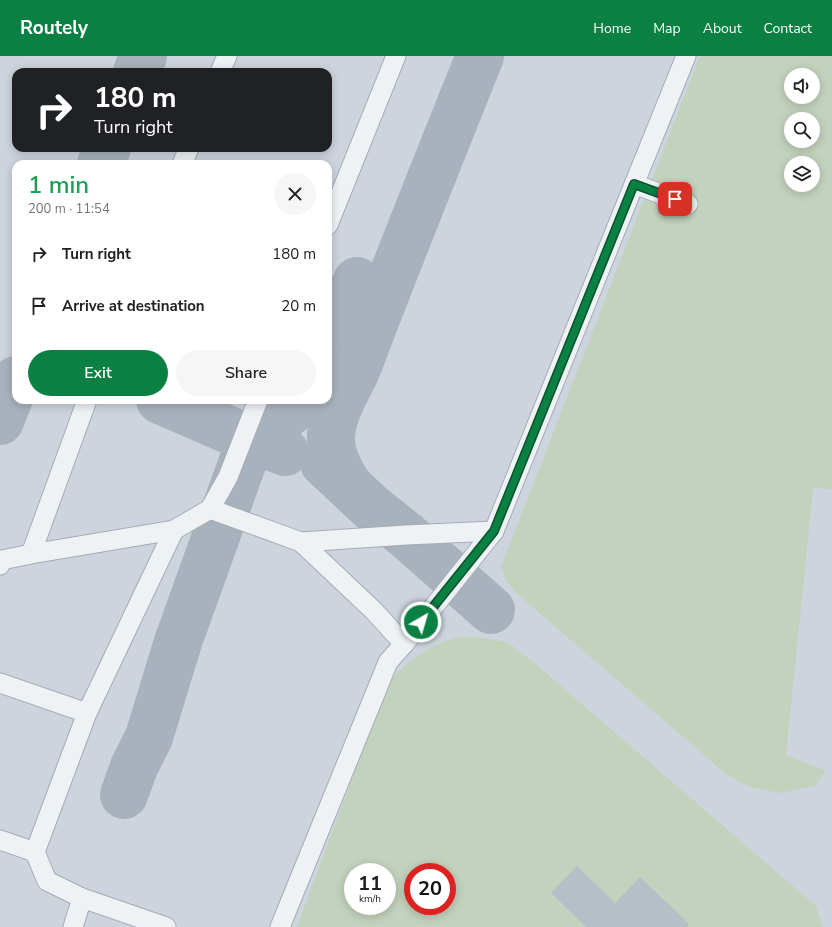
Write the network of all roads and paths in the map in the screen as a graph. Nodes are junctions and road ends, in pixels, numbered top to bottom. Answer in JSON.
{"nodes":[{"id":1,"x":227,"y":56,"type":"edge"},
{"id":2,"x":396,"y":56,"type":"edge"},
{"id":3,"x":686,"y":56,"type":"edge"},
{"id":4,"x":222,"y":68,"type":"edge"},
{"id":5,"x":634,"y":184,"type":"junction"},
{"id":6,"x":688,"y":204,"type":"dead end"},
{"id":7,"x":332,"y":215,"type":"edge"},
{"id":8,"x":86,"y":404,"type":"edge"},
{"id":9,"x":256,"y":404,"type":"edge"},
{"id":10,"x":210,"y":509,"type":"junction"},
{"id":11,"x":174,"y":530,"type":"junction"},
{"id":12,"x":494,"y":531,"type":"junction"},
{"id":13,"x":301,"y":542,"type":"junction"},
{"id":14,"x":31,"y":554,"type":"junction"},
{"id":15,"x":1,"y":562,"type":"edge"},
{"id":16,"x":404,"y":644,"type":"junction"},
{"id":17,"x":0,"y":682,"type":"edge"},
{"id":18,"x":87,"y":713,"type":"junction"},
{"id":19,"x":0,"y":840,"type":"edge"},
{"id":20,"x":35,"y":852,"type":"junction"},
{"id":21,"x":82,"y":898,"type":"junction"},
{"id":22,"x":72,"y":927,"type":"edge"},
{"id":23,"x":166,"y":927,"type":"edge"},
{"id":24,"x":280,"y":927,"type":"edge"}],
"edges":[{"from":1,"to":4,"type":"lane"},
{"from":2,"to":7,"type":"lane"},
{"from":3,"to":5,"type":"lane"},
{"from":5,"to":6,"type":"lane"},
{"from":5,"to":12,"type":"lane"},
{"from":8,"to":14,"type":"lane"},
{"from":9,"to":10,"type":"lane"},
{"from":10,"to":11,"type":"lane"},
{"from":10,"to":13,"type":"lane"},
{"from":11,"to":14,"type":"lane"},
{"from":11,"to":18,"type":"lane"},
{"from":12,"to":13,"type":"lane"},
{"from":12,"to":16,"type":"lane"},
{"from":13,"to":16,"type":"lane"},
{"from":14,"to":15,"type":"lane"},
{"from":16,"to":24,"type":"lane"},
{"from":17,"to":18,"type":"lane"},
{"from":18,"to":20,"type":"lane"},
{"from":19,"to":20,"type":"lane"},
{"from":20,"to":21,"type":"lane"},
{"from":21,"to":22,"type":"lane"},
{"from":21,"to":23,"type":"lane"}]}
